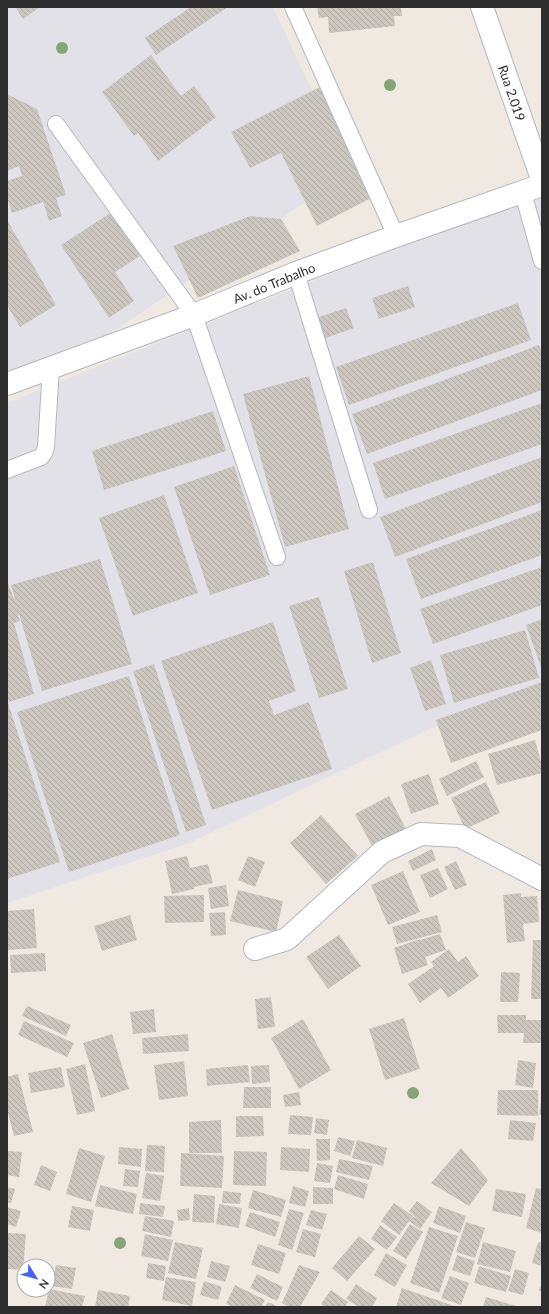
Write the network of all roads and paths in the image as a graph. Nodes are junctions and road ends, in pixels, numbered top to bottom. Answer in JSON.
{"nodes":[{"id":1,"x":293,"y":7,"type":"edge"},
{"id":2,"x":482,"y":7,"type":"edge"},
{"id":3,"x":56,"y":124,"type":"dead end"},
{"id":4,"x":542,"y":179,"type":"edge"},
{"id":5,"x":533,"y":189,"type":"edge"},
{"id":6,"x":396,"y":236,"type":"junction"},
{"id":7,"x":542,"y":261,"type":"edge"},
{"id":8,"x":296,"y":273,"type":"junction"},
{"id":9,"x":194,"y":315,"type":"junction"},
{"id":10,"x":51,"y":368,"type":"junction"},
{"id":11,"x":7,"y":384,"type":"edge"},
{"id":12,"x":7,"y":470,"type":"edge"},
{"id":13,"x":369,"y":510,"type":"dead end"},
{"id":14,"x":277,"y":557,"type":"dead end"},
{"id":15,"x":542,"y":879,"type":"edge"},
{"id":16,"x":255,"y":949,"type":"dead end"}],
"edges":[{"from":1,"to":6,"type":"lane"},
{"from":2,"to":4,"type":"main road","name":"Rua 2.019"},
{"from":3,"to":9,"type":"lane"},
{"from":5,"to":6,"type":"main road","name":"Av. do Trabalho"},
{"from":5,"to":7,"type":"lane"},
{"from":6,"to":8,"type":"main road","name":"Av. do Trabalho"},
{"from":8,"to":9,"type":"main road","name":"Av. do Trabalho"},
{"from":8,"to":13,"type":"lane"},
{"from":9,"to":10,"type":"main road","name":"Av. do Trabalho"},
{"from":9,"to":14,"type":"lane"},
{"from":10,"to":11,"type":"main road","name":"Av. do Trabalho"},
{"from":10,"to":12,"type":"lane"},
{"from":15,"to":16,"type":"main road"}]}
